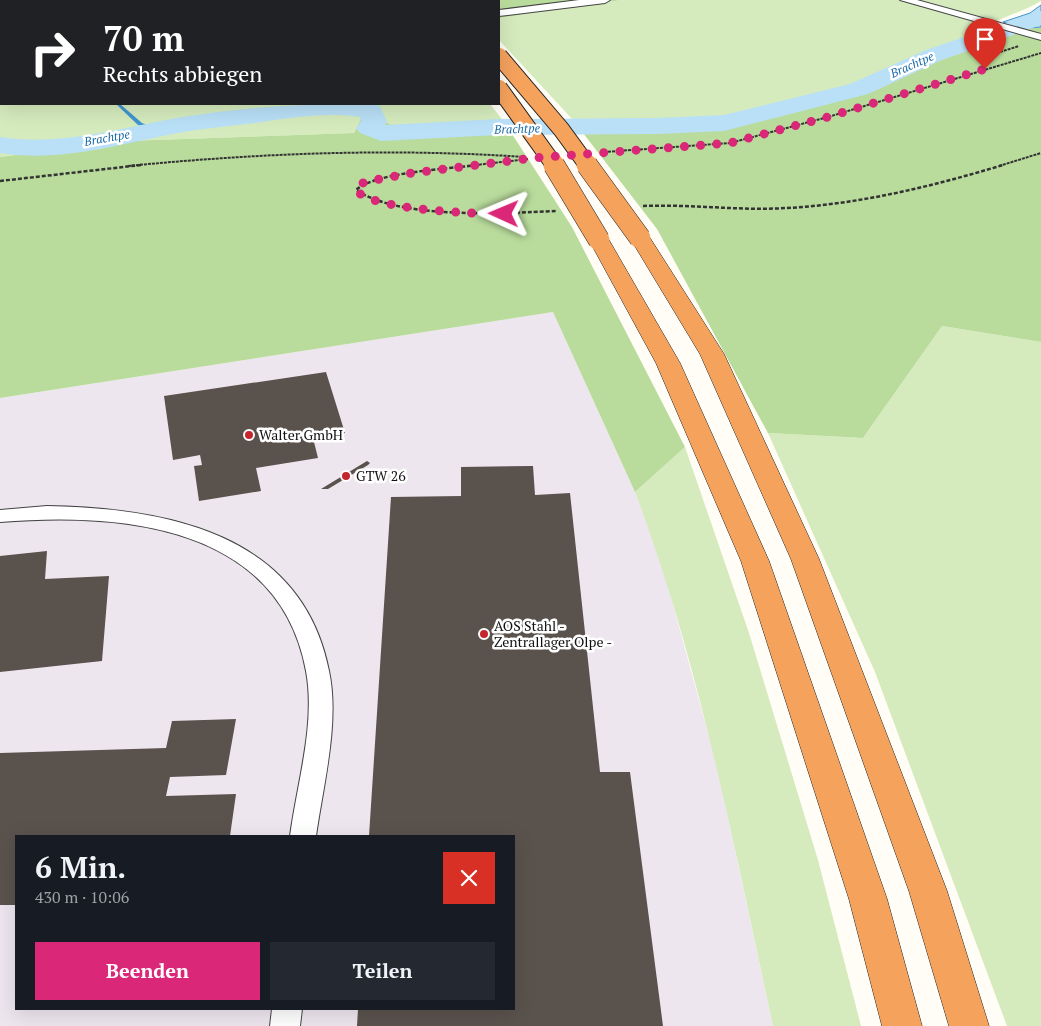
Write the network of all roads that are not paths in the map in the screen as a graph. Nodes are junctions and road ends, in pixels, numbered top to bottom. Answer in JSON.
{"nodes":[{"id":1,"x":605,"y":0,"type":"edge"},
{"id":2,"x":905,"y":0,"type":"edge"},
{"id":3,"x":500,"y":13,"type":"edge"},
{"id":4,"x":1036,"y":36,"type":"edge"},
{"id":5,"x":500,"y":57,"type":"edge"},
{"id":6,"x":500,"y":89,"type":"edge"},
{"id":7,"x":0,"y":516,"type":"edge"},
{"id":8,"x":303,"y":835,"type":"edge"},
{"id":9,"x":287,"y":1010,"type":"edge"},
{"id":10,"x":285,"y":1026,"type":"edge"},
{"id":11,"x":902,"y":1026,"type":"edge"},
{"id":12,"x":969,"y":1026,"type":"edge"}],
"edges":[{"from":1,"to":3,"type":"street"},
{"from":2,"to":4,"type":"street"},
{"from":5,"to":12,"type":"highway","bridge":true},
{"from":6,"to":11,"type":"highway","bridge":true},
{"from":7,"to":8,"type":"street"},
{"from":9,"to":10,"type":"street"}]}
